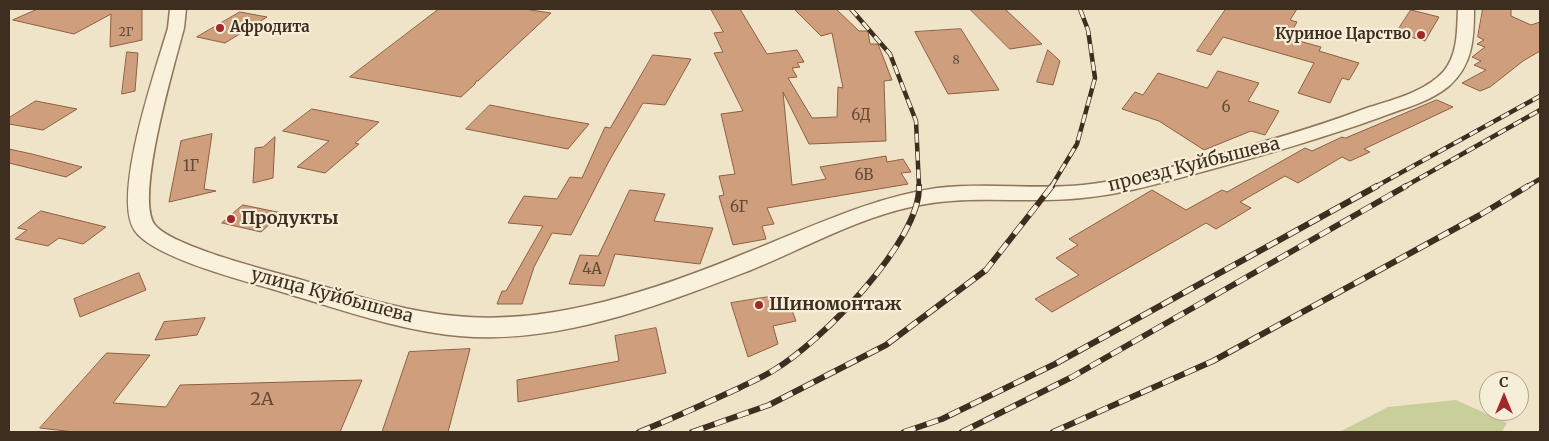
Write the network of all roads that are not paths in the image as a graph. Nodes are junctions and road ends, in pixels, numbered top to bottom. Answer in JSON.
{"nodes":[{"id":1,"x":178,"y":9,"type":"edge"},
{"id":2,"x":1466,"y":9,"type":"edge"},
{"id":3,"x":746,"y":262,"type":"joint"}],
"edges":[{"from":1,"to":3,"type":"street","name":"улица Куйбышева"},
{"from":2,"to":3,"type":"street","name":"проезд Куйбышева"}]}
